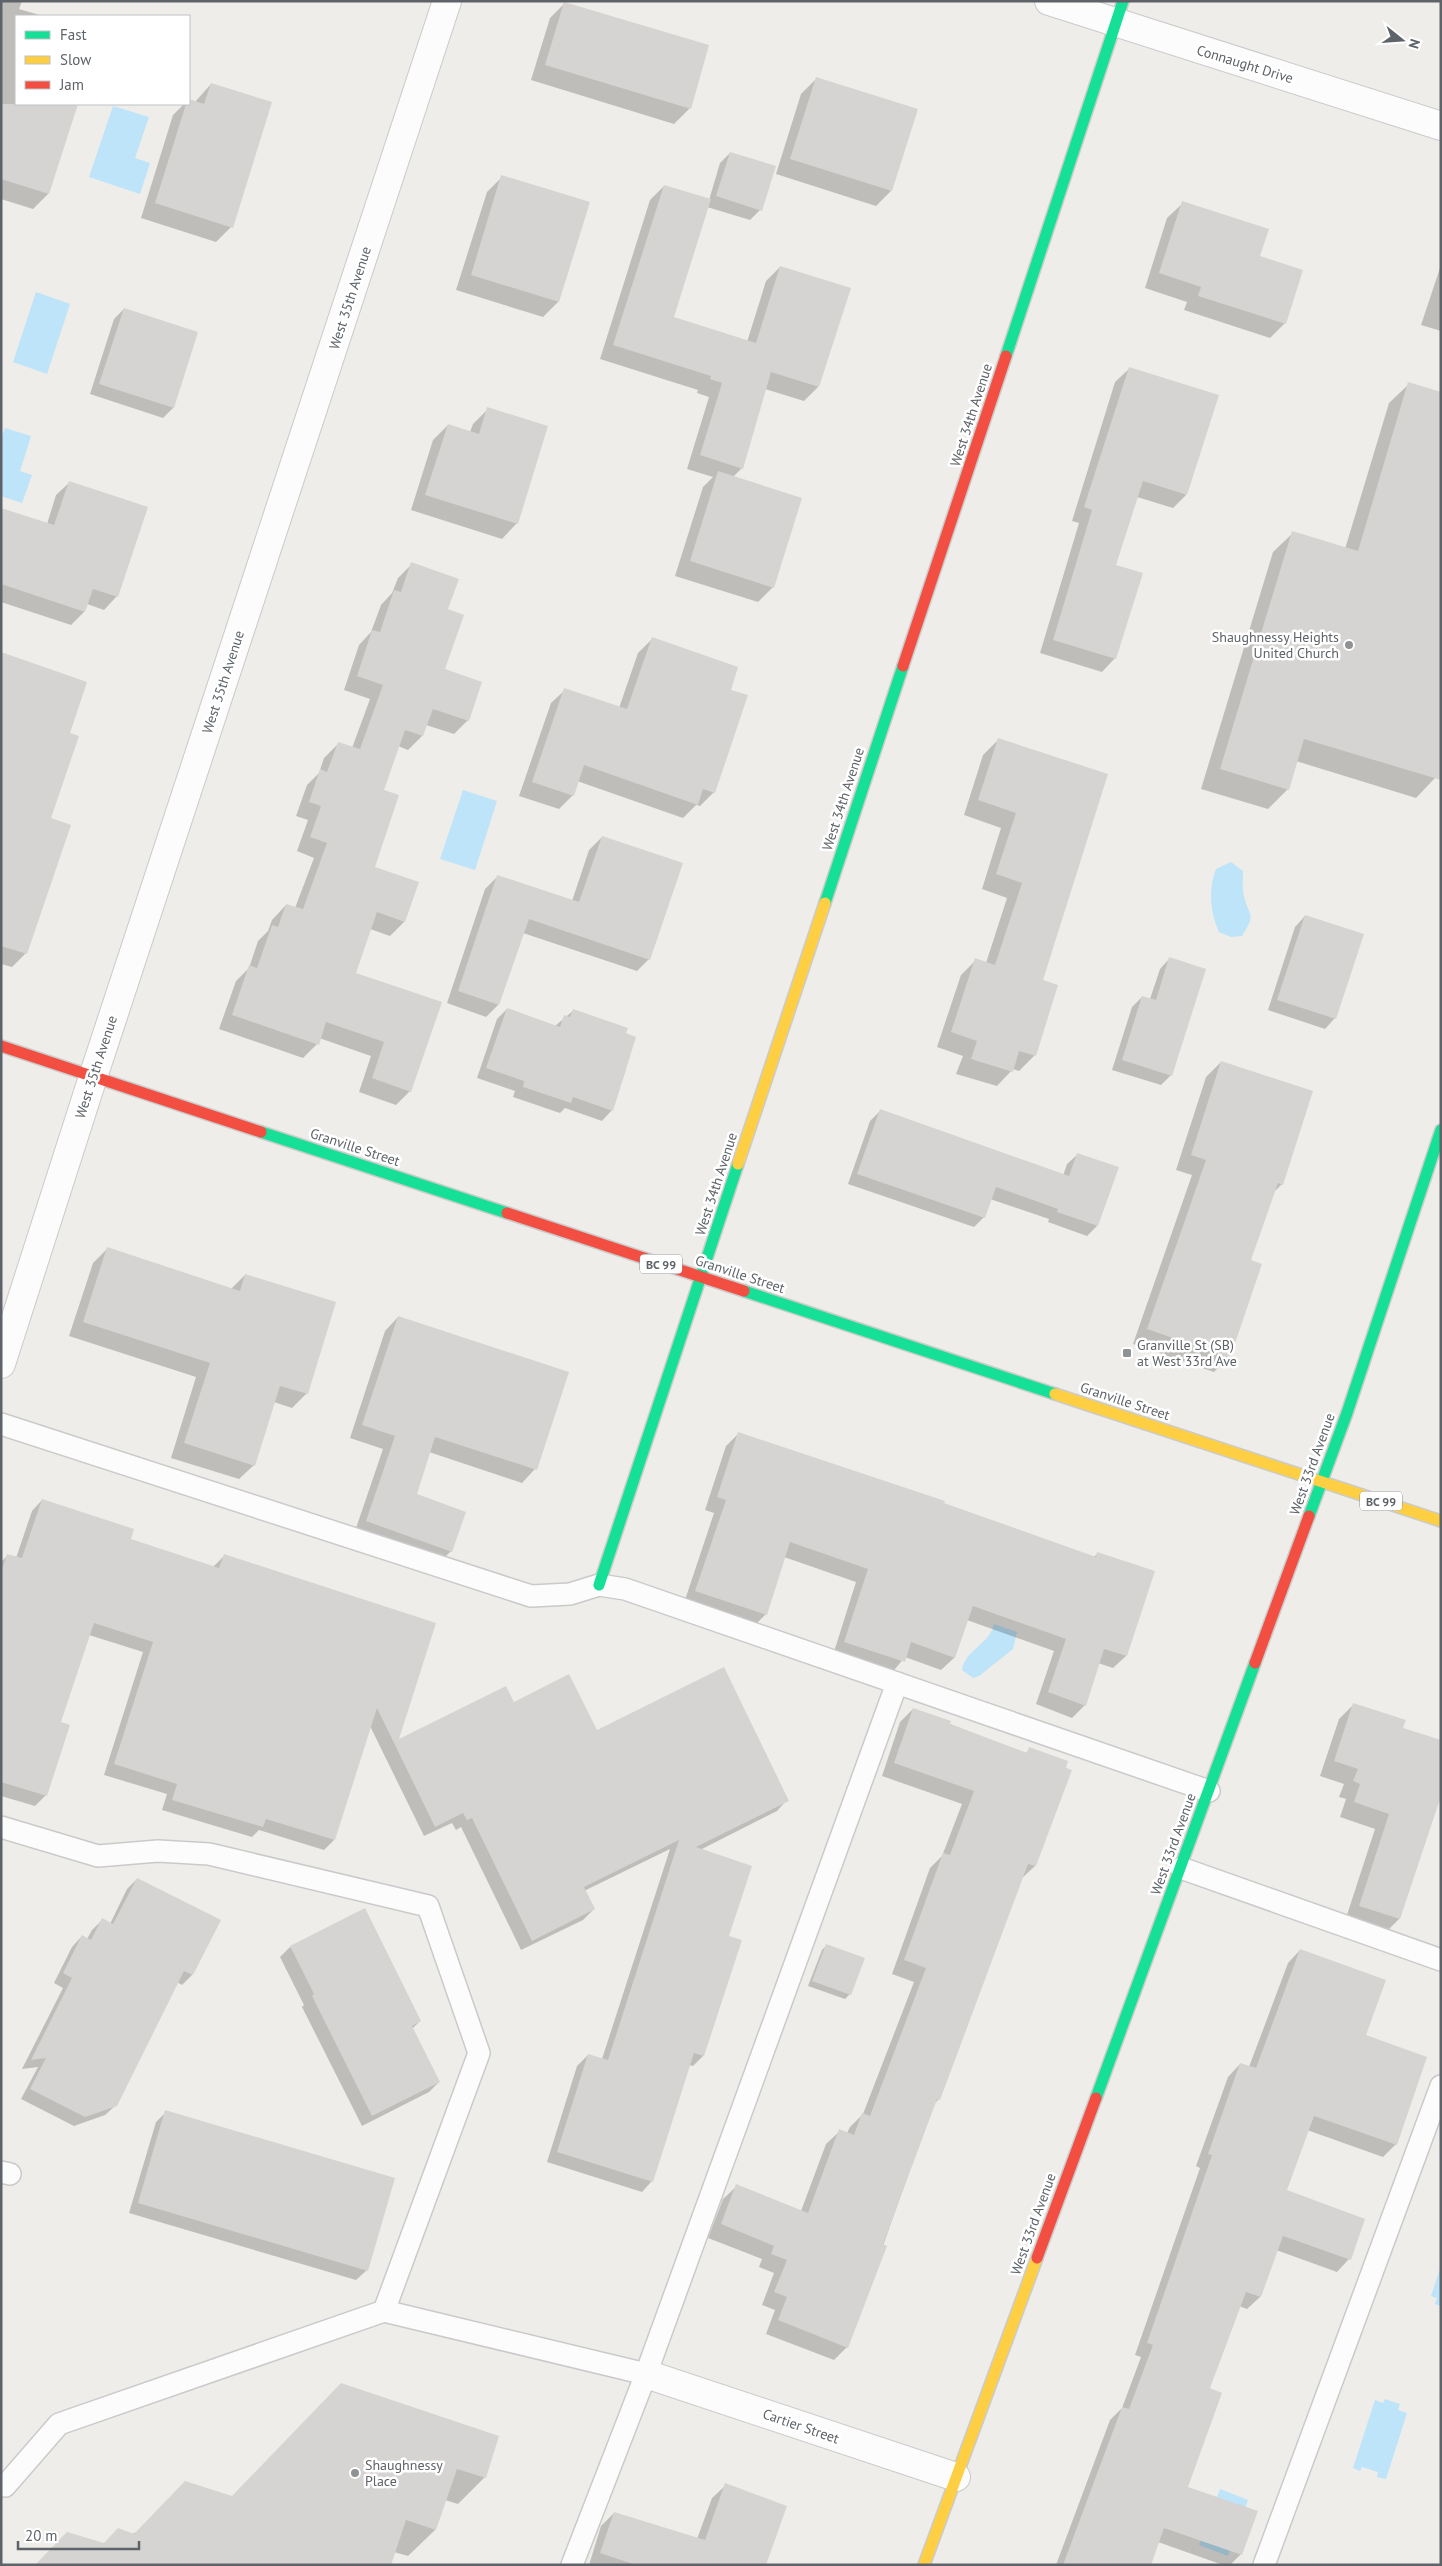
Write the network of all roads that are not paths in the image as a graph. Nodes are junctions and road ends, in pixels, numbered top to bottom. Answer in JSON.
{"nodes":[{"id":1,"x":448,"y":1,"type":"edge"},
{"id":2,"x":1049,"y":1,"type":"edge"},
{"id":3,"x":1120,"y":12,"type":"edge"},
{"id":4,"x":1441,"y":126,"type":"edge"},
{"id":5,"x":1,"y":1046,"type":"edge"},
{"id":6,"x":93,"y":1076,"type":"junction"},
{"id":7,"x":1441,"y":1130,"type":"edge"},
{"id":8,"x":700,"y":1277,"type":"junction"},
{"id":9,"x":1,"y":1364,"type":"edge"},
{"id":10,"x":1,"y":1424,"type":"edge"},
{"id":11,"x":1322,"y":1481,"type":"junction"},
{"id":12,"x":1441,"y":1521,"type":"edge"},
{"id":13,"x":599,"y":1585,"type":"junction"},
{"id":14,"x":897,"y":1683,"type":"junction"},
{"id":15,"x":1209,"y":1791,"type":"junction"},
{"id":16,"x":1,"y":1827,"type":"edge"},
{"id":17,"x":1181,"y":1868,"type":"junction"},
{"id":18,"x":1441,"y":1960,"type":"edge"},
{"id":19,"x":1441,"y":2086,"type":"edge"},
{"id":20,"x":384,"y":2312,"type":"junction"},
{"id":21,"x":646,"y":2374,"type":"junction"},
{"id":22,"x":956,"y":2478,"type":"junction"},
{"id":23,"x":5,"y":2486,"type":"dead end"},
{"id":24,"x":572,"y":2565,"type":"edge"},
{"id":25,"x":924,"y":2565,"type":"edge"},
{"id":26,"x":1264,"y":2565,"type":"edge"}],
"edges":[{"from":1,"to":6,"type":"street","name":"West 35th Avenue"},
{"from":2,"to":3,"type":"street","name":"Connaught Drive"},
{"from":3,"to":4,"type":"street","name":"Connaught Drive"},
{"from":3,"to":8,"type":"main road","name":"West 34th Avenue"},
{"from":5,"to":6,"type":"main road","name":"Granville Street","number":"BC 99"},
{"from":6,"to":8,"type":"main road","name":"Granville Street","number":"BC 99"},
{"from":6,"to":9,"type":"street","name":"West 35th Avenue"},
{"from":7,"to":11,"type":"main road","name":"West 33rd Avenue"},
{"from":8,"to":11,"type":"main road","name":"Granville Street","number":"BC 99"},
{"from":8,"to":13,"type":"main road","name":"West 34th Avenue"},
{"from":10,"to":13,"type":"lane"},
{"from":11,"to":12,"type":"main road","name":"Granville Street","number":"BC 99"},
{"from":11,"to":15,"type":"main road","name":"West 33rd Avenue"},
{"from":13,"to":14,"type":"lane"},
{"from":14,"to":15,"type":"lane"},
{"from":14,"to":21,"type":"lane"},
{"from":15,"to":17,"type":"main road","name":"West 33rd Avenue"},
{"from":16,"to":20,"type":"lane"},
{"from":17,"to":18,"type":"lane"},
{"from":17,"to":22,"type":"main road","name":"West 33rd Avenue"},
{"from":19,"to":26,"type":"lane"},
{"from":20,"to":21,"type":"lane"},
{"from":20,"to":23,"type":"lane"},
{"from":21,"to":22,"type":"street","name":"Cartier Street"},
{"from":21,"to":24,"type":"lane"},
{"from":22,"to":25,"type":"main road","name":"West 33rd Avenue"}]}
